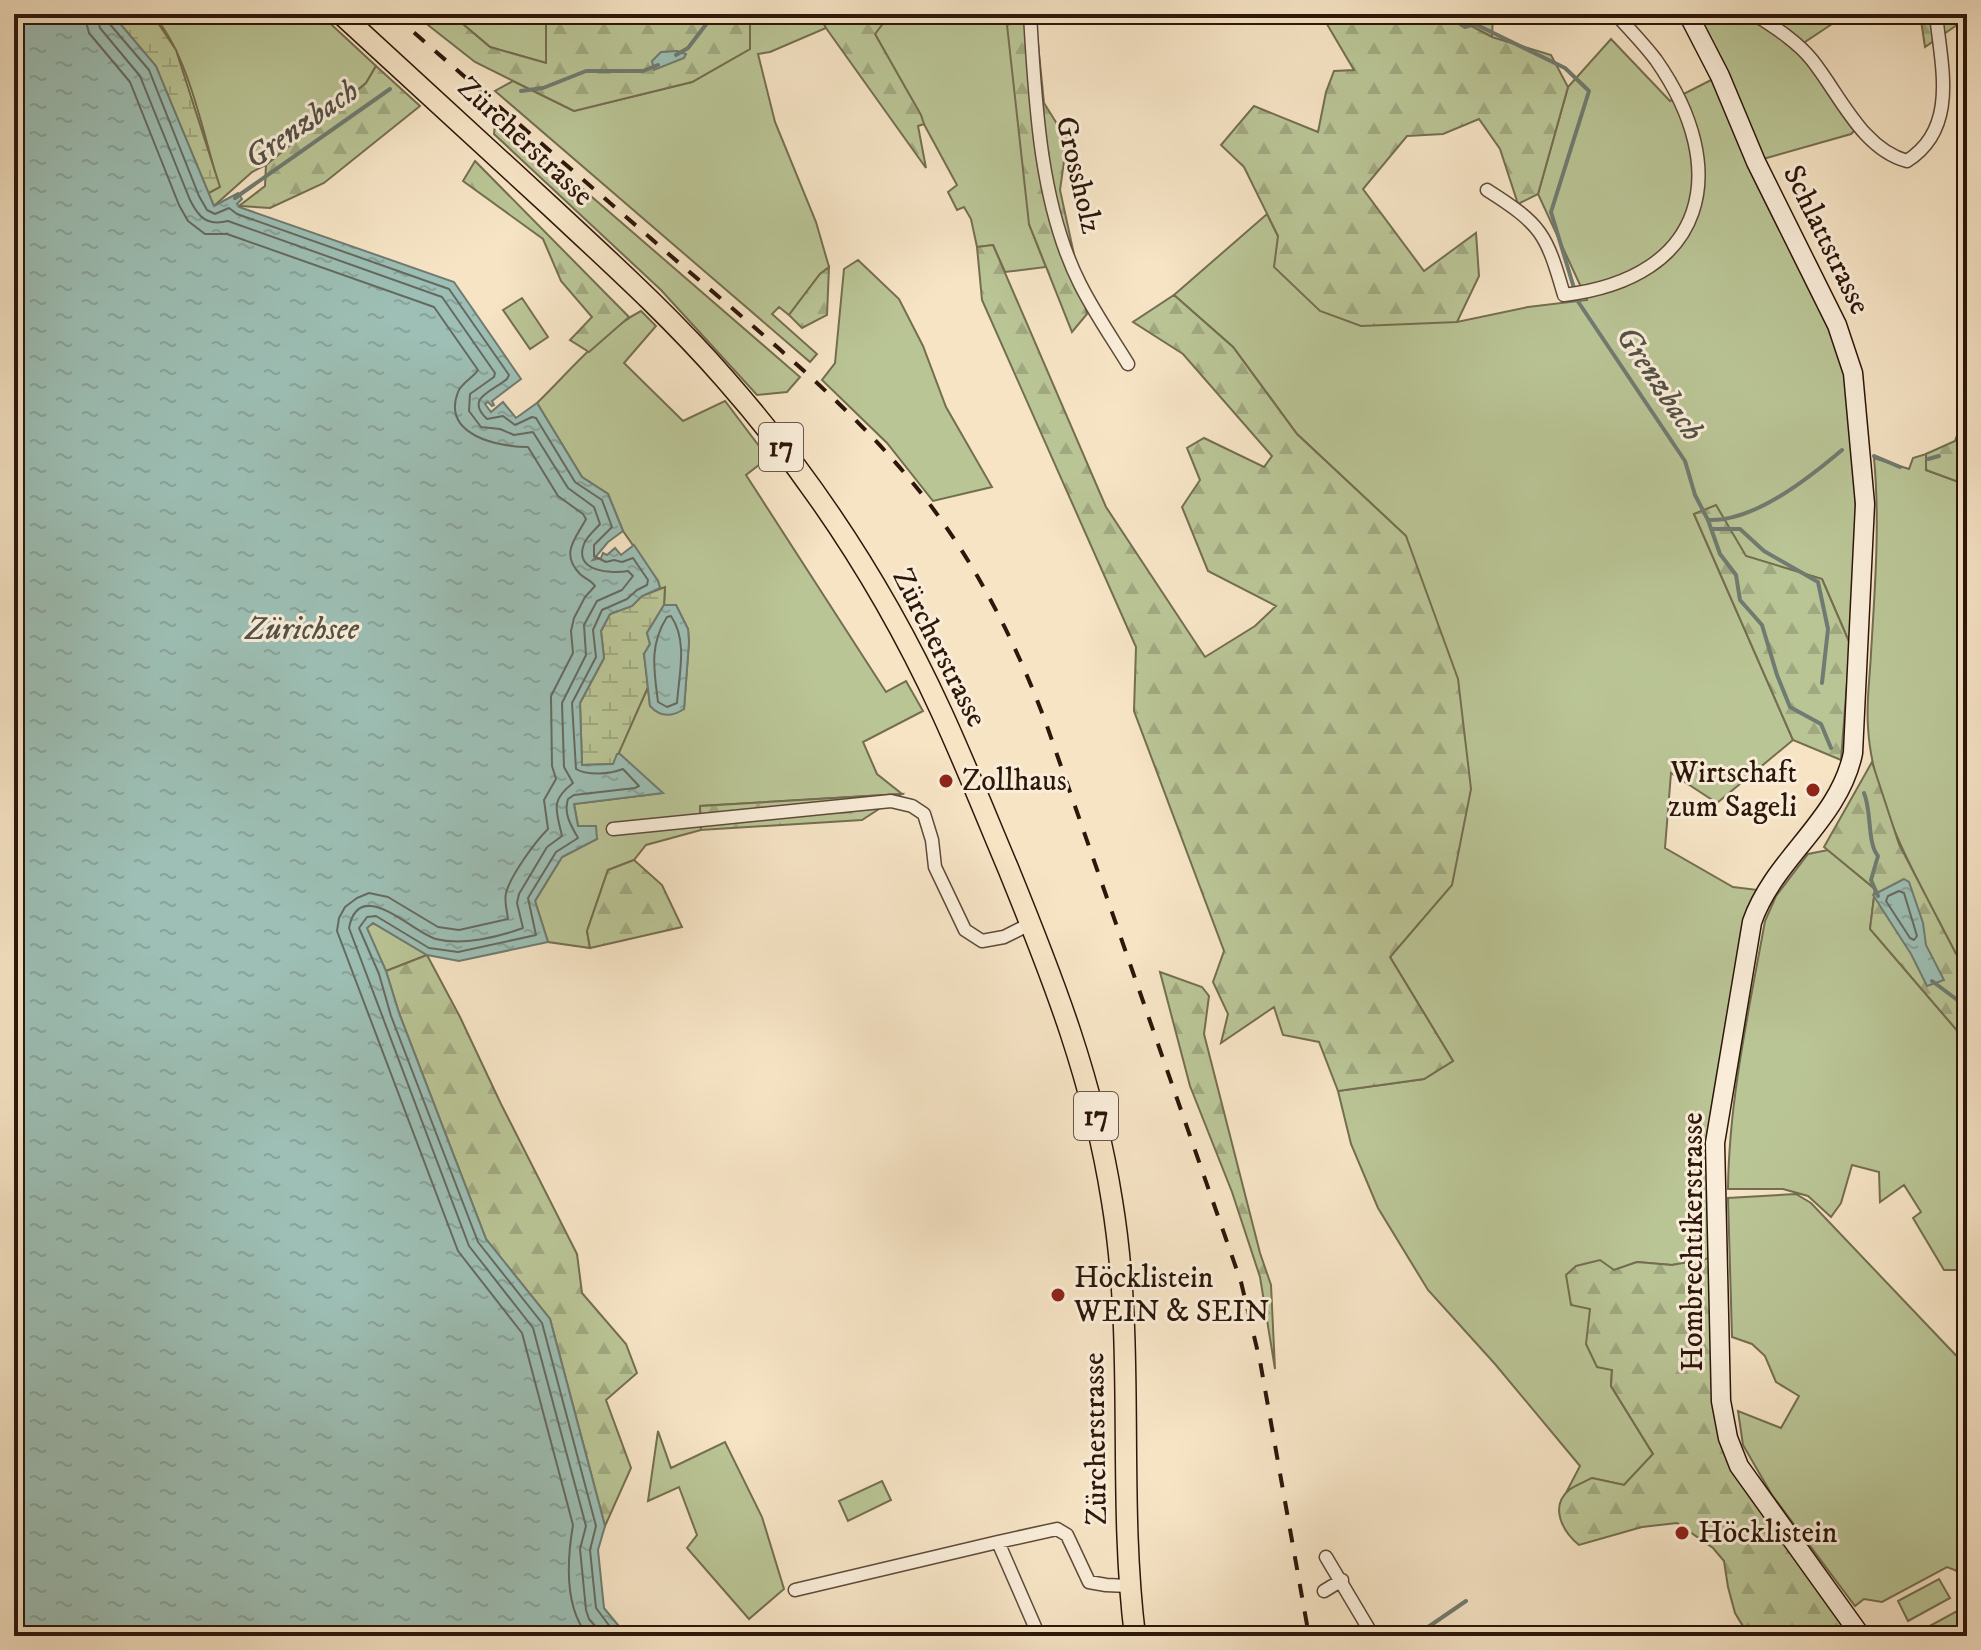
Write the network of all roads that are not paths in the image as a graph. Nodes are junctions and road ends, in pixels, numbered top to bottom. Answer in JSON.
{"nodes":[{"id":1,"x":341,"y":14,"type":"edge"},
{"id":2,"x":1030,"y":14,"type":"edge"},
{"id":3,"x":1616,"y":14,"type":"edge"},
{"id":4,"x":1688,"y":14,"type":"edge"},
{"id":5,"x":1754,"y":14,"type":"edge"},
{"id":6,"x":1936,"y":14,"type":"edge"},
{"id":7,"x":1487,"y":190,"type":"dead end"},
{"id":8,"x":1128,"y":364,"type":"dead end"},
{"id":9,"x":1865,"y":504,"type":"joint"},
{"id":10,"x":613,"y":829,"type":"dead end"},
{"id":11,"x":1030,"y":924,"type":"junction"},
{"id":12,"x":998,"y":1542,"type":"junction"},
{"id":13,"x":1326,"y":1557,"type":"dead end"},
{"id":14,"x":1342,"y":1580,"type":"junction"},
{"id":15,"x":1129,"y":1586,"type":"junction"},
{"id":16,"x":795,"y":1590,"type":"dead end"},
{"id":17,"x":1324,"y":1591,"type":"dead end"},
{"id":18,"x":1039,"y":1636,"type":"edge"},
{"id":19,"x":1135,"y":1636,"type":"edge"},
{"id":20,"x":1373,"y":1636,"type":"edge"},
{"id":21,"x":1861,"y":1636,"type":"edge"}],
"edges":[{"from":1,"to":11,"type":"main road","name":"Zürcherstrasse","number":"17"},
{"from":2,"to":8,"type":"street","name":"Grossholz"},
{"from":3,"to":7,"type":"street"},
{"from":4,"to":9,"type":"street","name":"Schlattstrasse"},
{"from":5,"to":6,"type":"street"},
{"from":9,"to":21,"type":"street","name":"Hombrechtikerstrasse"},
{"from":10,"to":11,"type":"street"},
{"from":11,"to":15,"type":"main road","name":"Zürcherstrasse","number":"17"},
{"from":12,"to":15,"type":"street"},
{"from":12,"to":16,"type":"street"},
{"from":12,"to":18,"type":"street"},
{"from":13,"to":14,"type":"street"},
{"from":14,"to":17,"type":"street"},
{"from":14,"to":20,"type":"street"},
{"from":15,"to":19,"type":"main road","name":"Zürcherstrasse","number":"17"}]}
